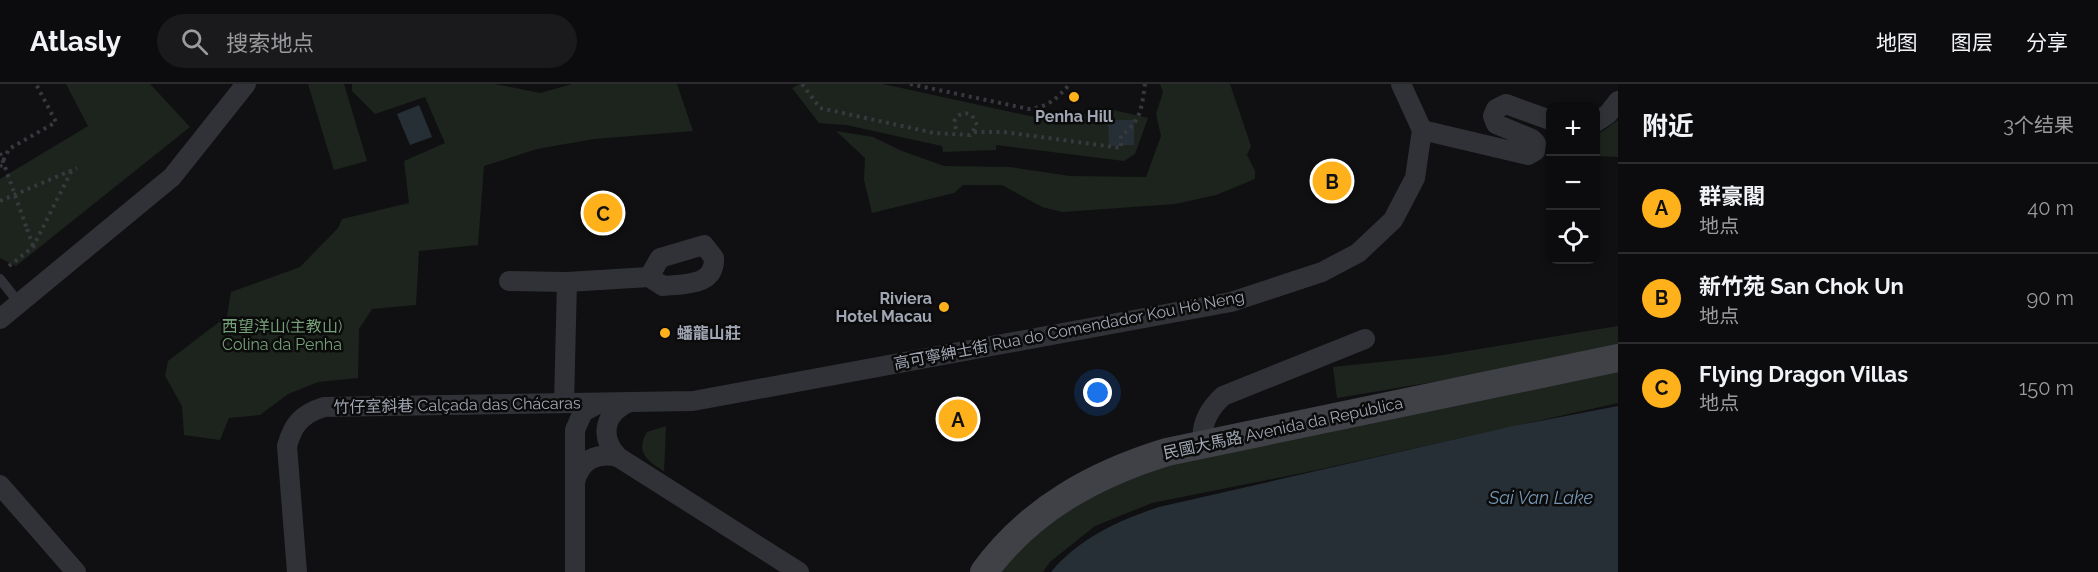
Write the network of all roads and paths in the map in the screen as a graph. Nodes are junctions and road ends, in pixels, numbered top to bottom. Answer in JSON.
{"nodes":[{"id":1,"x":36,"y":84,"type":"edge"},
{"id":2,"x":246,"y":84,"type":"edge"},
{"id":3,"x":802,"y":84,"type":"edge"},
{"id":4,"x":910,"y":84,"type":"edge"},
{"id":5,"x":1070,"y":84,"type":"edge"},
{"id":6,"x":1144,"y":84,"type":"edge"},
{"id":7,"x":1401,"y":84,"type":"edge"},
{"id":8,"x":1617,"y":103,"type":"edge"},
{"id":9,"x":1546,"y":118,"type":"edge"},
{"id":10,"x":1600,"y":118,"type":"edge"},
{"id":11,"x":1422,"y":130,"type":"junction"},
{"id":12,"x":957,"y":132,"type":"junction"},
{"id":13,"x":973,"y":132,"type":"junction"},
{"id":14,"x":0,"y":153,"type":"edge"},
{"id":15,"x":0,"y":166,"type":"edge"},
{"id":16,"x":0,"y":201,"type":"edge"},
{"id":17,"x":649,"y":277,"type":"dead end"},
{"id":18,"x":0,"y":279,"type":"edge"},
{"id":19,"x":509,"y":281,"type":"dead end"},
{"id":20,"x":567,"y":282,"type":"junction"},
{"id":21,"x":19,"y":303,"type":"junction"},
{"id":22,"x":0,"y":319,"type":"edge"},
{"id":23,"x":1365,"y":339,"type":"dead end"},
{"id":24,"x":1618,"y":358,"type":"edge"},
{"id":25,"x":630,"y":402,"type":"junction"},
{"id":26,"x":582,"y":404,"type":"junction"},
{"id":27,"x":606,"y":439,"type":"junction"},
{"id":28,"x":1203,"y":444,"type":"junction"},
{"id":29,"x":618,"y":457,"type":"junction"},
{"id":30,"x":575,"y":484,"type":"junction"},
{"id":31,"x":0,"y":485,"type":"edge"},
{"id":32,"x":76,"y":572,"type":"edge"},
{"id":33,"x":297,"y":572,"type":"edge"},
{"id":34,"x":575,"y":572,"type":"edge"},
{"id":35,"x":799,"y":572,"type":"edge"},
{"id":36,"x":984,"y":572,"type":"edge"}],
"edges":[{"from":1,"to":15,"type":"path"},
{"from":2,"to":21,"type":"street"},
{"from":3,"to":12,"type":"path"},
{"from":4,"to":5,"type":"path"},
{"from":6,"to":13,"type":"path"},
{"from":7,"to":11,"type":"street"},
{"from":8,"to":10,"type":"street"},
{"from":9,"to":11,"type":"street"},
{"from":11,"to":25,"type":"street","name":"高可寧紳士街 Rua do Comendador Kou Hó Neng"},
{"from":12,"to":13,"type":"path"},
{"from":12,"to":13,"type":"path"},
{"from":14,"to":16,"type":"path","bridge":true},
{"from":17,"to":20,"type":"street"},
{"from":18,"to":21,"type":"lane"},
{"from":19,"to":20,"type":"street"},
{"from":20,"to":26,"type":"street"},
{"from":21,"to":22,"type":"street"},
{"from":23,"to":28,"type":"street"},
{"from":24,"to":28,"type":"street","name":"民國大馬路 Avenida da República"},
{"from":25,"to":26,"type":"street","name":"竹仔室斜巷 Calçada das Chácaras"},
{"from":25,"to":27,"type":"street"},
{"from":26,"to":27,"type":"street"},
{"from":26,"to":30,"type":"street"},
{"from":26,"to":33,"type":"street","name":"竹仔室斜巷 Calçada das Chácaras"},
{"from":27,"to":29,"type":"street"},
{"from":28,"to":36,"type":"street","name":"民國大馬路 Avenida da República"},
{"from":29,"to":30,"type":"street"},
{"from":29,"to":35,"type":"street"},
{"from":30,"to":34,"type":"street"},
{"from":31,"to":32,"type":"street"}]}
